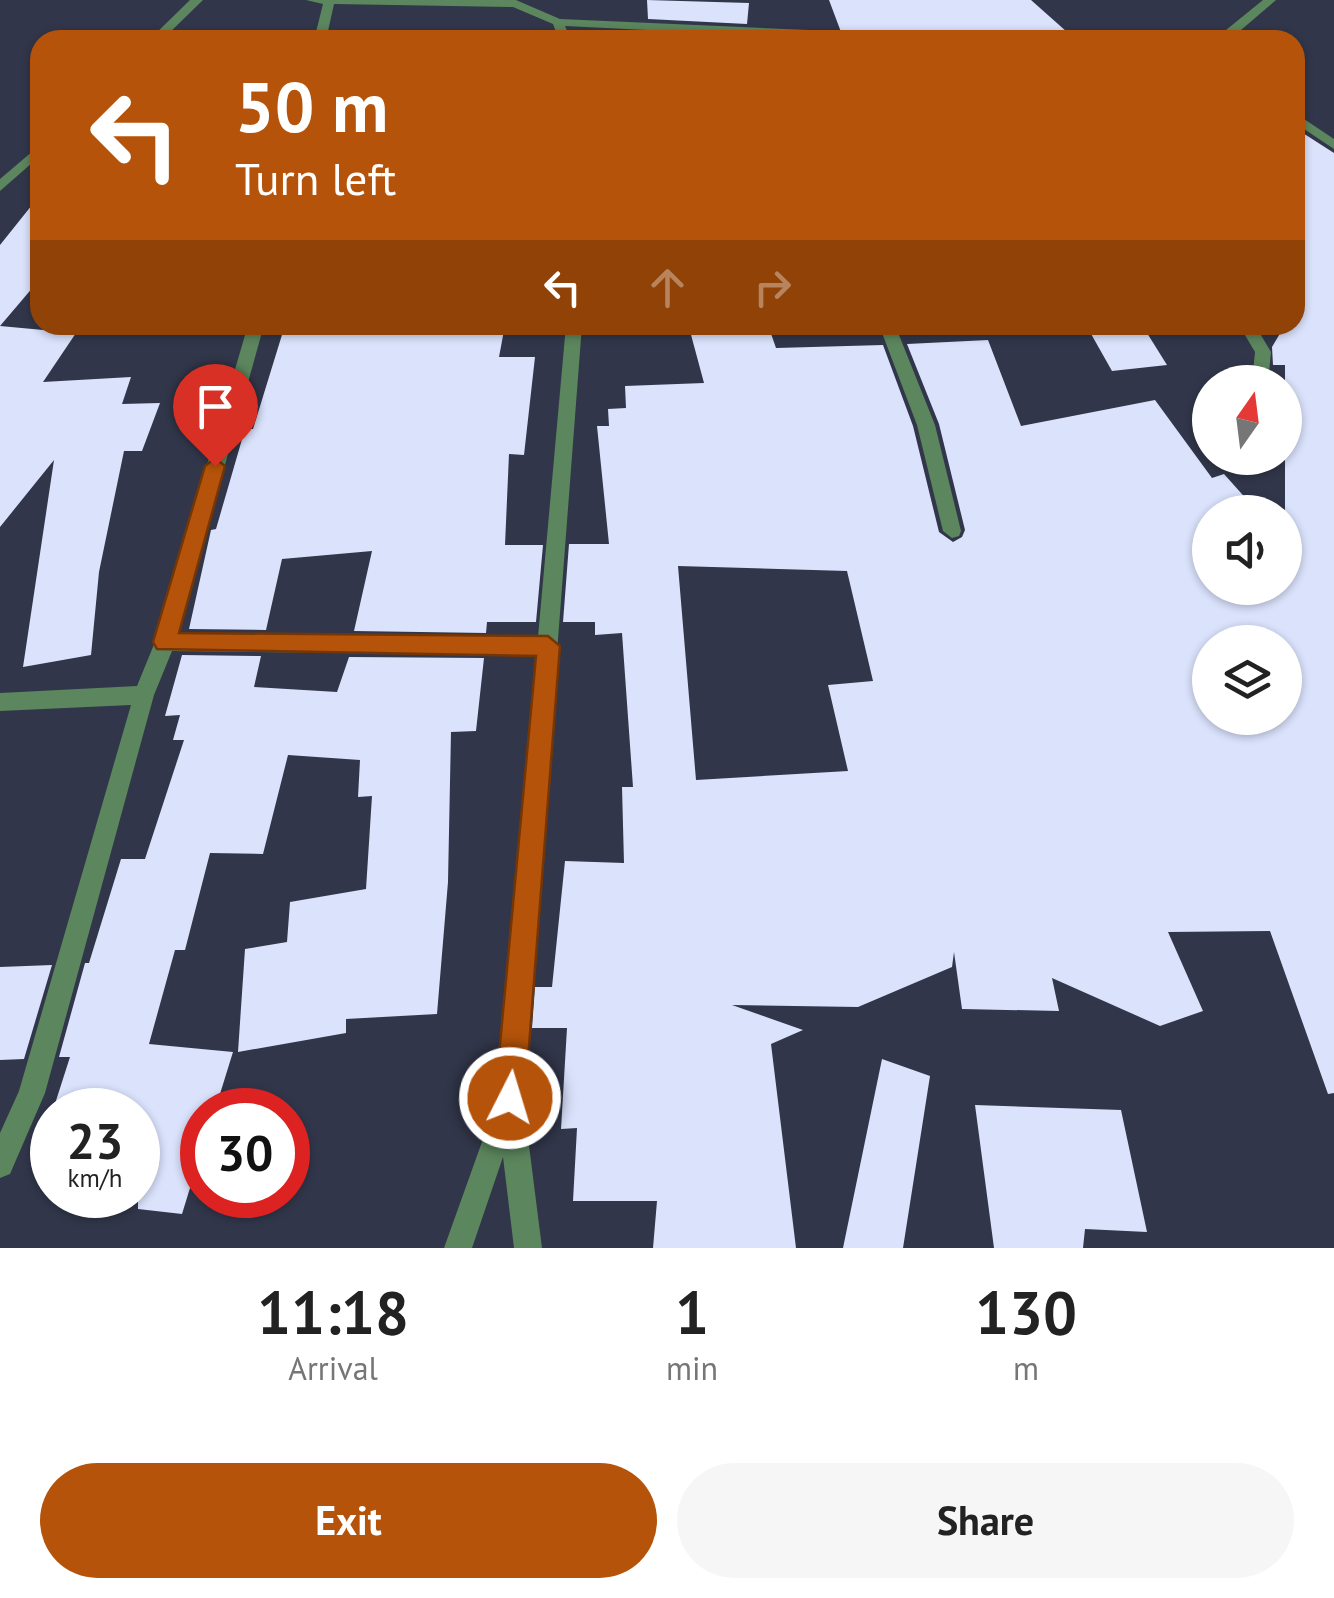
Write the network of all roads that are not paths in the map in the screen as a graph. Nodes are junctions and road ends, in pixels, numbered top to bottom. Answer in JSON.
{"nodes":[{"id":1,"x":197,"y":0,"type":"edge"},
{"id":2,"x":312,"y":0,"type":"edge"},
{"id":3,"x":1270,"y":0,"type":"edge"},
{"id":4,"x":328,"y":1,"type":"edge"},
{"id":5,"x":510,"y":2,"type":"edge"},
{"id":6,"x":558,"y":22,"type":"junction"},
{"id":7,"x":166,"y":30,"type":"edge"},
{"id":8,"x":322,"y":30,"type":"edge"},
{"id":9,"x":561,"y":30,"type":"edge"},
{"id":10,"x":741,"y":30,"type":"edge"},
{"id":11,"x":1235,"y":30,"type":"edge"},
{"id":12,"x":1305,"y":124,"type":"edge"},
{"id":13,"x":1334,"y":145,"type":"edge"},
{"id":14,"x":30,"y":159,"type":"edge"},
{"id":15,"x":0,"y":188,"type":"edge"},
{"id":16,"x":253,"y":335,"type":"edge"},
{"id":17,"x":573,"y":335,"type":"edge"},
{"id":18,"x":891,"y":335,"type":"edge"},
{"id":19,"x":1253,"y":335,"type":"edge"},
{"id":20,"x":1262,"y":365,"type":"edge"},
{"id":21,"x":952,"y":531,"type":"dead end"},
{"id":22,"x":165,"y":642,"type":"junction"},
{"id":23,"x":548,"y":646,"type":"junction"},
{"id":24,"x":144,"y":694,"type":"junction"},
{"id":25,"x":0,"y":702,"type":"edge"},
{"id":26,"x":510,"y":1098,"type":"junction"},
{"id":27,"x":0,"y":1164,"type":"edge"},
{"id":28,"x":458,"y":1248,"type":"edge"},
{"id":29,"x":528,"y":1248,"type":"edge"}],
"edges":[{"from":1,"to":7,"type":"street"},
{"from":2,"to":4,"type":"street"},
{"from":3,"to":11,"type":"street"},
{"from":4,"to":5,"type":"street"},
{"from":4,"to":8,"type":"street"},
{"from":5,"to":6,"type":"street"},
{"from":6,"to":9,"type":"street"},
{"from":6,"to":10,"type":"street"},
{"from":12,"to":13,"type":"street"},
{"from":14,"to":15,"type":"street"},
{"from":16,"to":22,"type":"street"},
{"from":17,"to":23,"type":"street"},
{"from":18,"to":21,"type":"street"},
{"from":19,"to":20,"type":"street"},
{"from":22,"to":23,"type":"street"},
{"from":22,"to":24,"type":"street"},
{"from":23,"to":26,"type":"street"},
{"from":24,"to":25,"type":"street"},
{"from":24,"to":27,"type":"street"},
{"from":26,"to":28,"type":"street"},
{"from":26,"to":29,"type":"street"}]}
